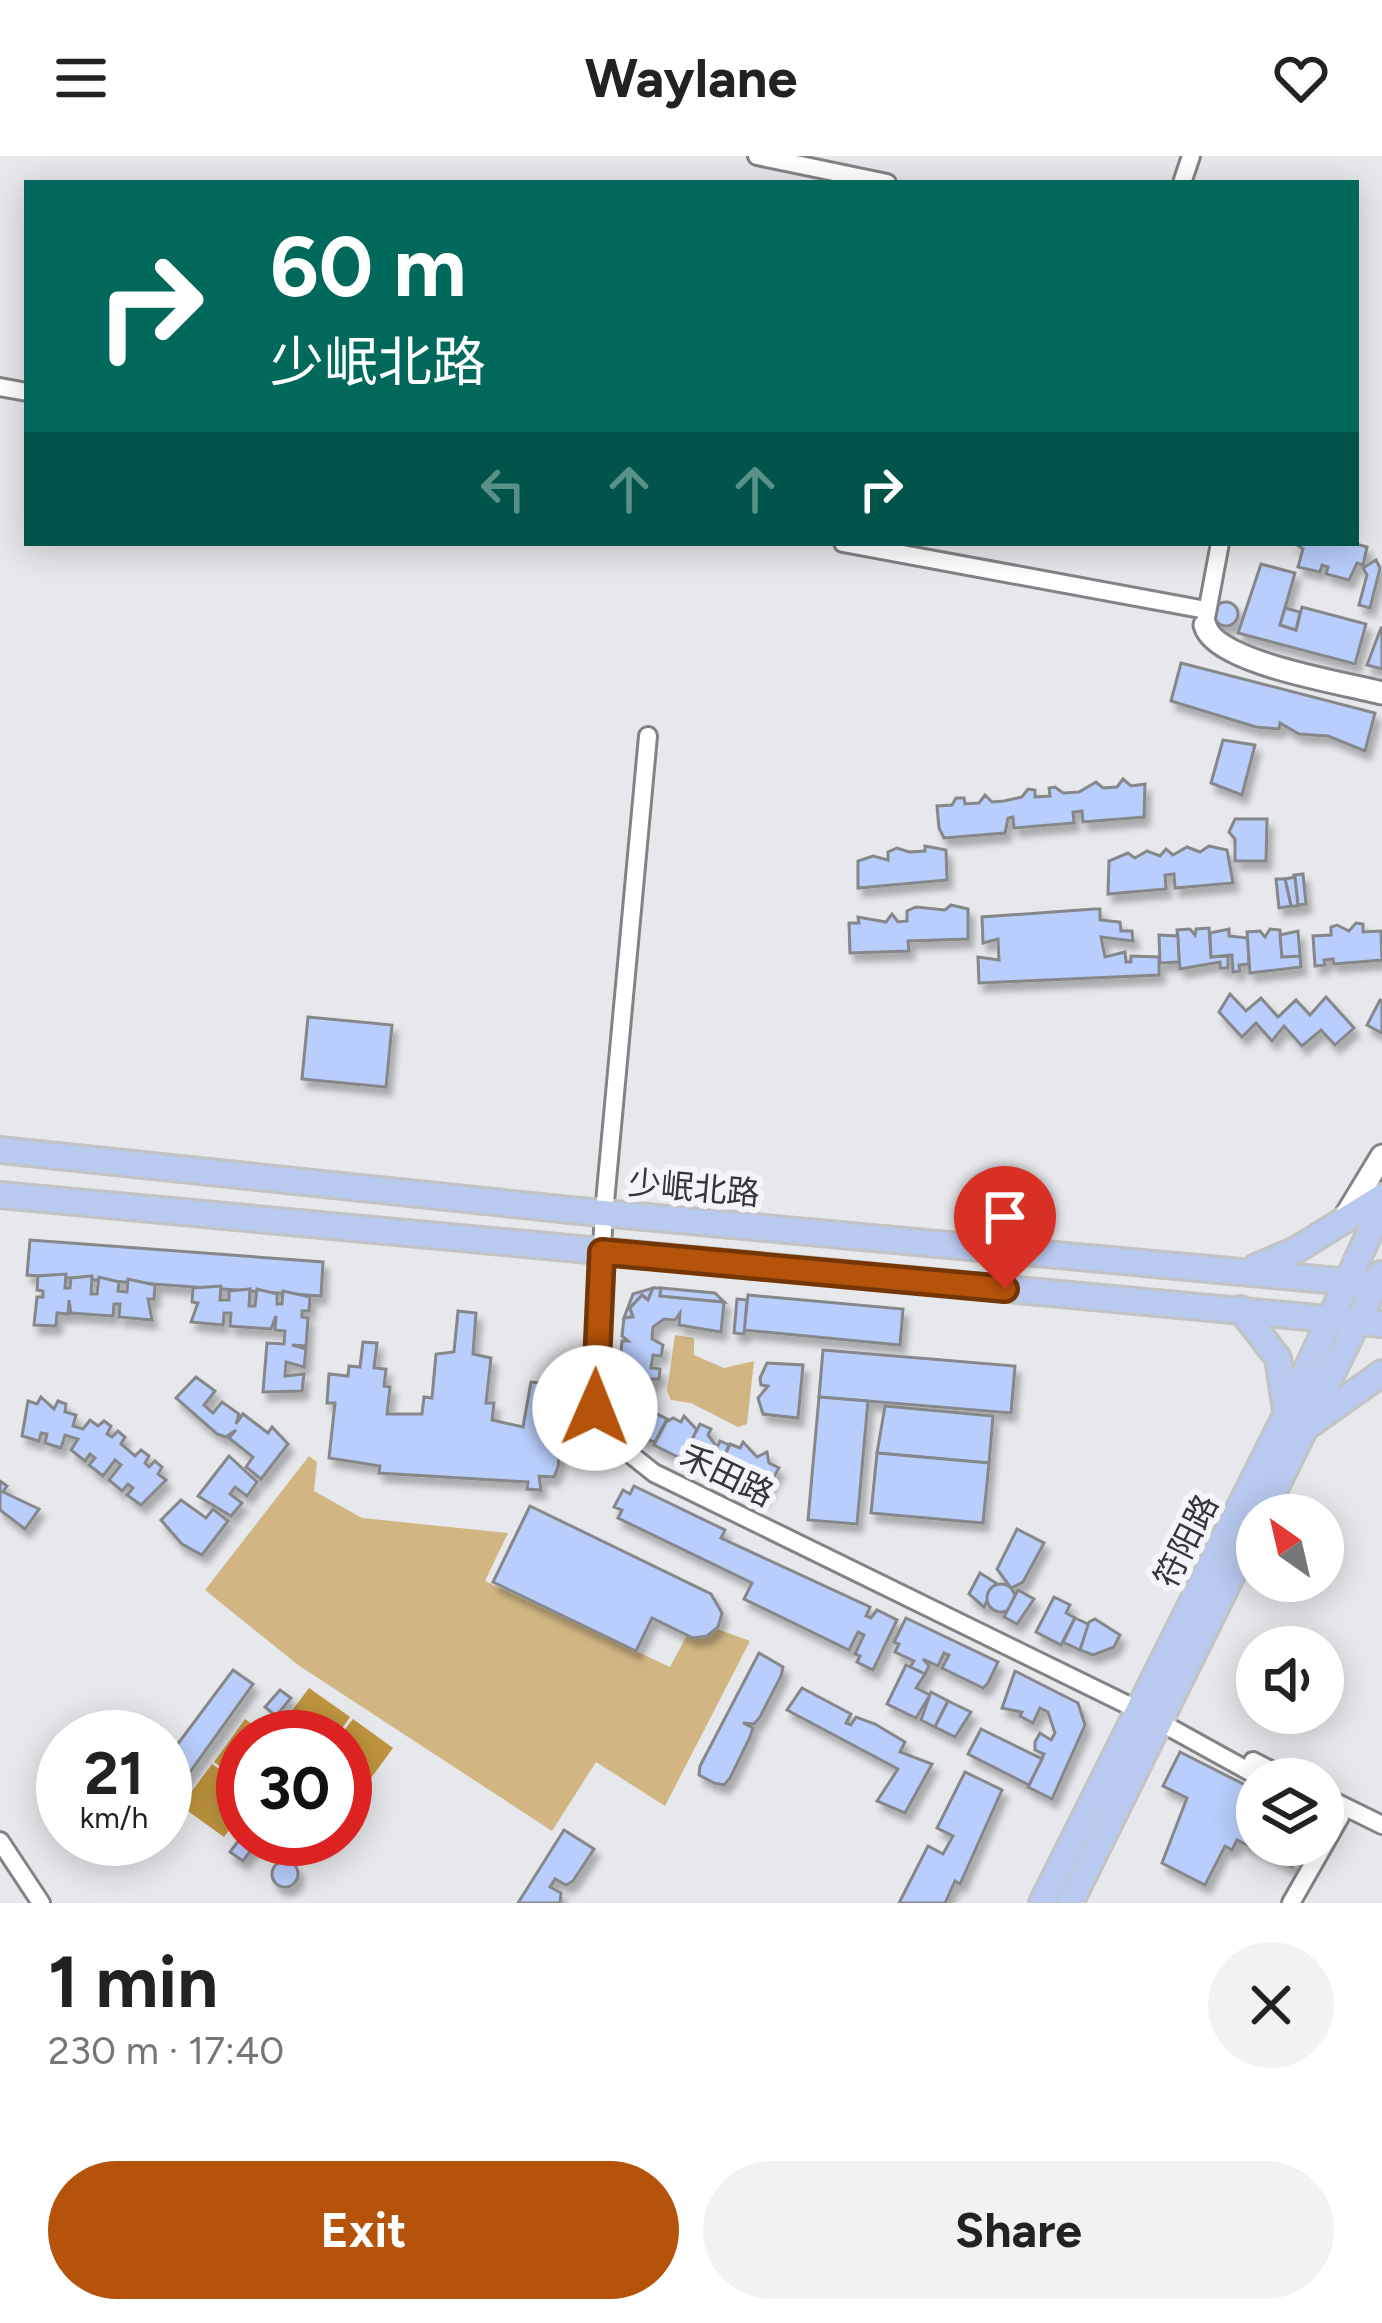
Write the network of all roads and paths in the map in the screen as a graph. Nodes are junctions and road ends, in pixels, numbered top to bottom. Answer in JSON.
{"nodes":[{"id":1,"x":757,"y":156,"type":"edge"},
{"id":2,"x":873,"y":180,"type":"edge"},
{"id":3,"x":858,"y":546,"type":"edge"},
{"id":4,"x":1219,"y":546,"type":"edge"},
{"id":5,"x":1206,"y":618,"type":"junction"},
{"id":6,"x":1382,"y":694,"type":"edge"},
{"id":7,"x":648,"y":736,"type":"dead end"},
{"id":8,"x":0,"y":1150,"type":"edge"},
{"id":9,"x":1382,"y":1156,"type":"edge"},
{"id":10,"x":0,"y":1195,"type":"edge"},
{"id":11,"x":1382,"y":1197,"type":"edge"},
{"id":12,"x":1382,"y":1206,"type":"edge"},
{"id":13,"x":604,"y":1213,"type":"junction"},
{"id":14,"x":1334,"y":1228,"type":"junction"},
{"id":15,"x":602,"y":1252,"type":"junction"},
{"id":16,"x":1120,"y":1258,"type":"junction"},
{"id":17,"x":1249,"y":1270,"type":"junction"},
{"id":18,"x":1380,"y":1280,"type":"edge"},
{"id":19,"x":1346,"y":1282,"type":"junction"},
{"id":20,"x":1116,"y":1299,"type":"junction"},
{"id":21,"x":1240,"y":1309,"type":"junction"},
{"id":22,"x":1329,"y":1319,"type":"junction"},
{"id":23,"x":1369,"y":1323,"type":"edge"},
{"id":24,"x":1382,"y":1373,"type":"edge"},
{"id":25,"x":1296,"y":1422,"type":"junction"},
{"id":26,"x":1270,"y":1494,"type":"edge"},
{"id":27,"x":1236,"y":1562,"type":"edge"},
{"id":28,"x":1152,"y":1716,"type":"junction"},
{"id":29,"x":1243,"y":1758,"type":"edge"},
{"id":30,"x":1236,"y":1763,"type":"edge"},
{"id":31,"x":1344,"y":1807,"type":"edge"},
{"id":32,"x":1344,"y":1819,"type":"edge"},
{"id":33,"x":1382,"y":1826,"type":"edge"},
{"id":34,"x":1382,"y":1838,"type":"edge"},
{"id":35,"x":0,"y":1841,"type":"edge"},
{"id":36,"x":1312,"y":1866,"type":"edge"},
{"id":37,"x":1298,"y":1901,"type":"edge"},
{"id":38,"x":41,"y":1903,"type":"edge"},
{"id":39,"x":1042,"y":1903,"type":"edge"},
{"id":40,"x":1070,"y":1903,"type":"edge"}],
"edges":[{"from":1,"to":2,"type":"street"},
{"from":3,"to":5,"type":"street"},
{"from":4,"to":5,"type":"street"},
{"from":5,"to":6,"type":"street"},
{"from":7,"to":13,"type":"street","name":"禾田路"},
{"from":8,"to":13,"type":"main road","name":"少岷北路"},
{"from":9,"to":14,"type":"street"},
{"from":10,"to":15,"type":"main road"},
{"from":11,"to":14,"type":"main road"},
{"from":12,"to":19,"type":"main road","name":"符阳路"},
{"from":13,"to":15,"type":"street","name":"禾田路"},
{"from":13,"to":16,"type":"main road","name":"少岷北路"},
{"from":14,"to":17,"type":"main road"},
{"from":15,"to":20,"type":"main road"},
{"from":15,"to":28,"type":"street","name":"禾田路"},
{"from":16,"to":17,"type":"main road","name":"少岷北路"},
{"from":16,"to":20,"type":"main road"},
{"from":17,"to":19,"type":"main road","name":"少岷北路"},
{"from":18,"to":19,"type":"main road","name":"少岷北路"},
{"from":18,"to":23,"type":"main road","name":"符阳路"},
{"from":19,"to":22,"type":"main road","name":"符阳路"},
{"from":20,"to":21,"type":"main road"},
{"from":21,"to":22,"type":"main road"},
{"from":21,"to":25,"type":"main road"},
{"from":22,"to":23,"type":"main road"},
{"from":22,"to":25,"type":"main road","name":"符阳路"},
{"from":23,"to":25,"type":"main road","name":"符阳路"},
{"from":24,"to":25,"type":"main road"},
{"from":25,"to":26,"type":"main road","name":"符阳路"},
{"from":25,"to":28,"type":"main road","name":"符阳路"},
{"from":27,"to":28,"type":"main road","name":"符阳路"},
{"from":28,"to":29,"type":"street"},
{"from":28,"to":30,"type":"street"},
{"from":28,"to":39,"type":"main road","name":"符阳路"},
{"from":28,"to":40,"type":"main road","name":"符阳路"},
{"from":31,"to":33,"type":"street"},
{"from":32,"to":34,"type":"street"},
{"from":35,"to":38,"type":"street"},
{"from":36,"to":37,"type":"street"}]}
